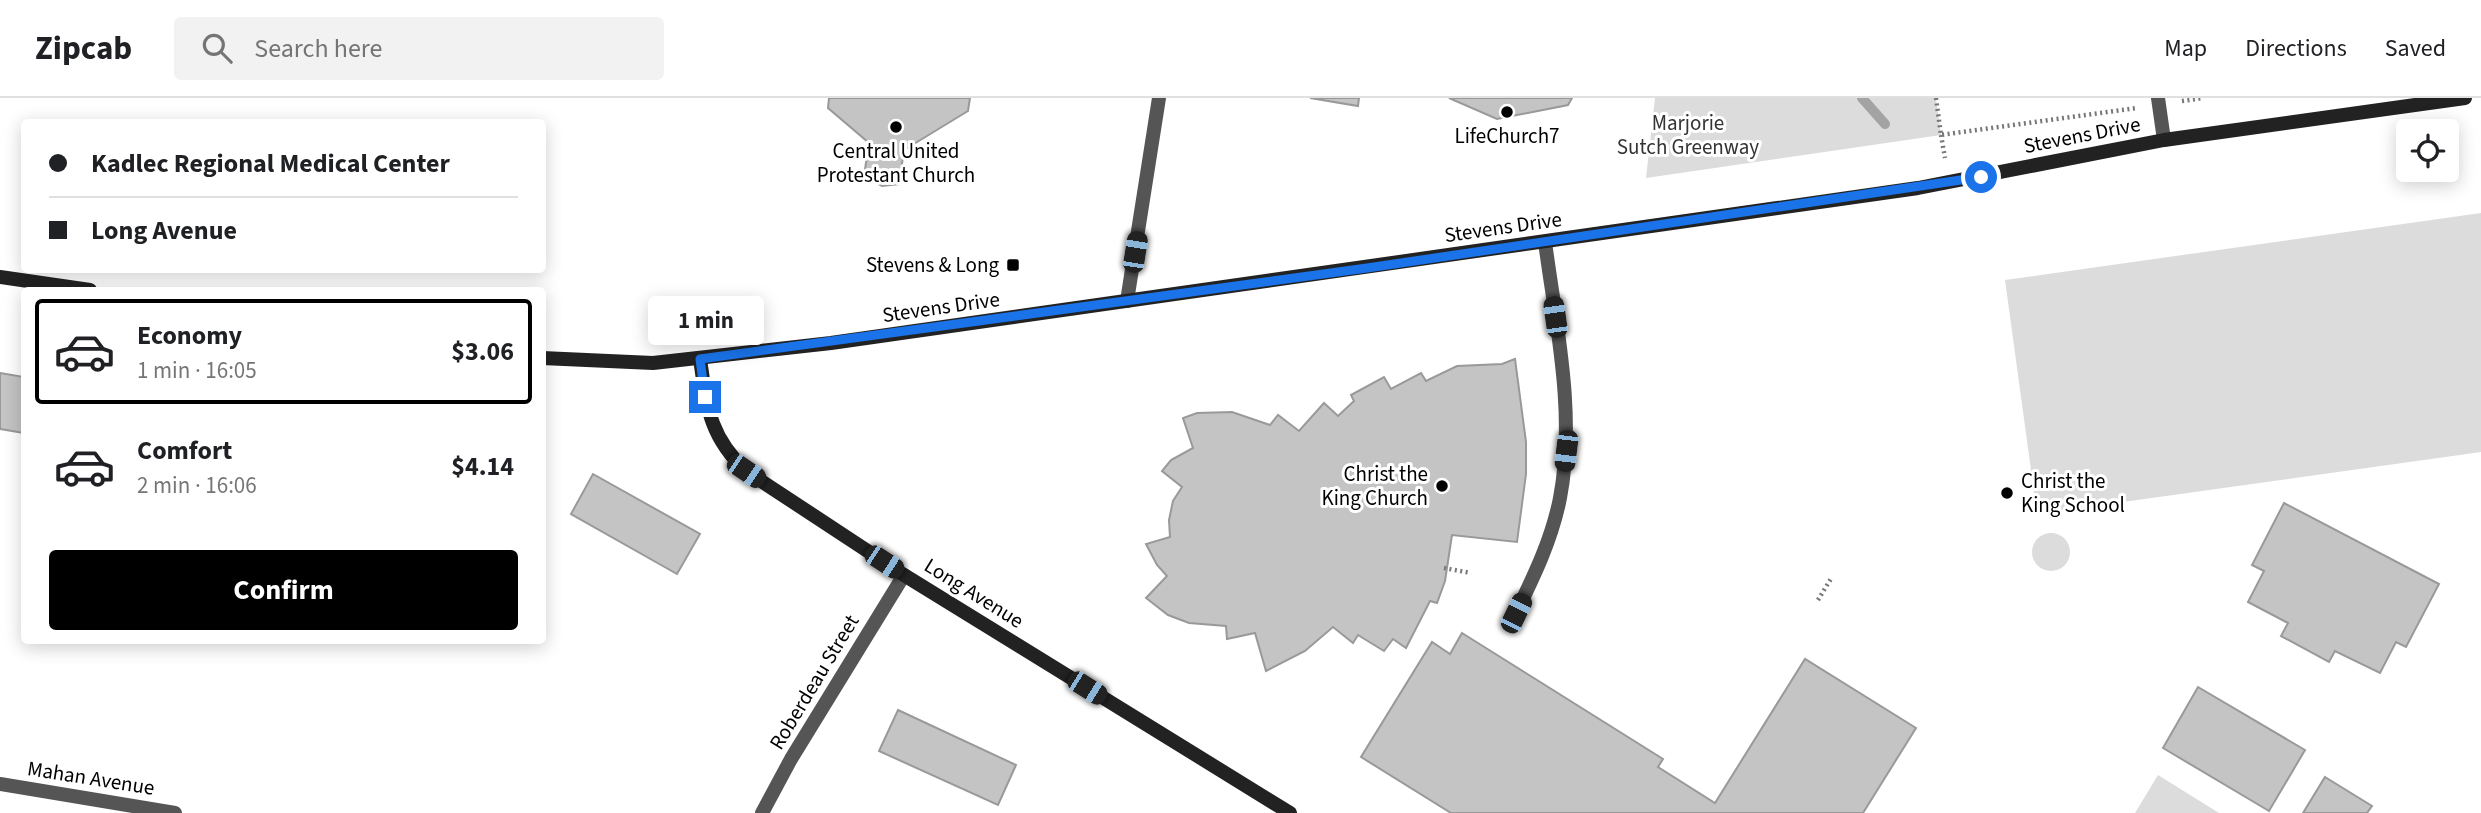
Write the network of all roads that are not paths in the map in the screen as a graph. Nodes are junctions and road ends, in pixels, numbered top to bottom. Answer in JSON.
{"nodes":[{"id":1,"x":1159,"y":98,"type":"edge"},
{"id":2,"x":2465,"y":98,"type":"edge"},
{"id":3,"x":2158,"y":101,"type":"edge"},
{"id":4,"x":2164,"y":140,"type":"junction"},
{"id":5,"x":1545,"y":242,"type":"junction"},
{"id":6,"x":0,"y":276,"type":"edge"},
{"id":7,"x":71,"y":287,"type":"edge"},
{"id":8,"x":1127,"y":301,"type":"junction"},
{"id":9,"x":546,"y":358,"type":"edge"},
{"id":10,"x":700,"y":359,"type":"junction"},
{"id":11,"x":904,"y":575,"type":"junction"},
{"id":12,"x":1516,"y":613,"type":"dead end"},
{"id":13,"x":0,"y":784,"type":"edge"},
{"id":14,"x":175,"y":813,"type":"edge"},
{"id":15,"x":762,"y":813,"type":"edge"},
{"id":16,"x":1290,"y":813,"type":"edge"}],
"edges":[{"from":1,"to":8,"type":"street"},
{"from":2,"to":4,"type":"main road","name":"Stevens Drive"},
{"from":3,"to":4,"type":"street"},
{"from":4,"to":5,"type":"main road","name":"Stevens Drive"},
{"from":5,"to":8,"type":"main road","name":"Stevens Drive"},
{"from":5,"to":12,"type":"street"},
{"from":6,"to":7,"type":"main road"},
{"from":8,"to":10,"type":"main road","name":"Stevens Drive"},
{"from":9,"to":10,"type":"main road","name":"Stevens Drive"},
{"from":10,"to":11,"type":"main road","name":"Long Avenue"},
{"from":11,"to":15,"type":"street","name":"Roberdeau Street"},
{"from":11,"to":16,"type":"main road","name":"Long Avenue"},
{"from":13,"to":14,"type":"street","name":"Mahan Avenue"}]}
